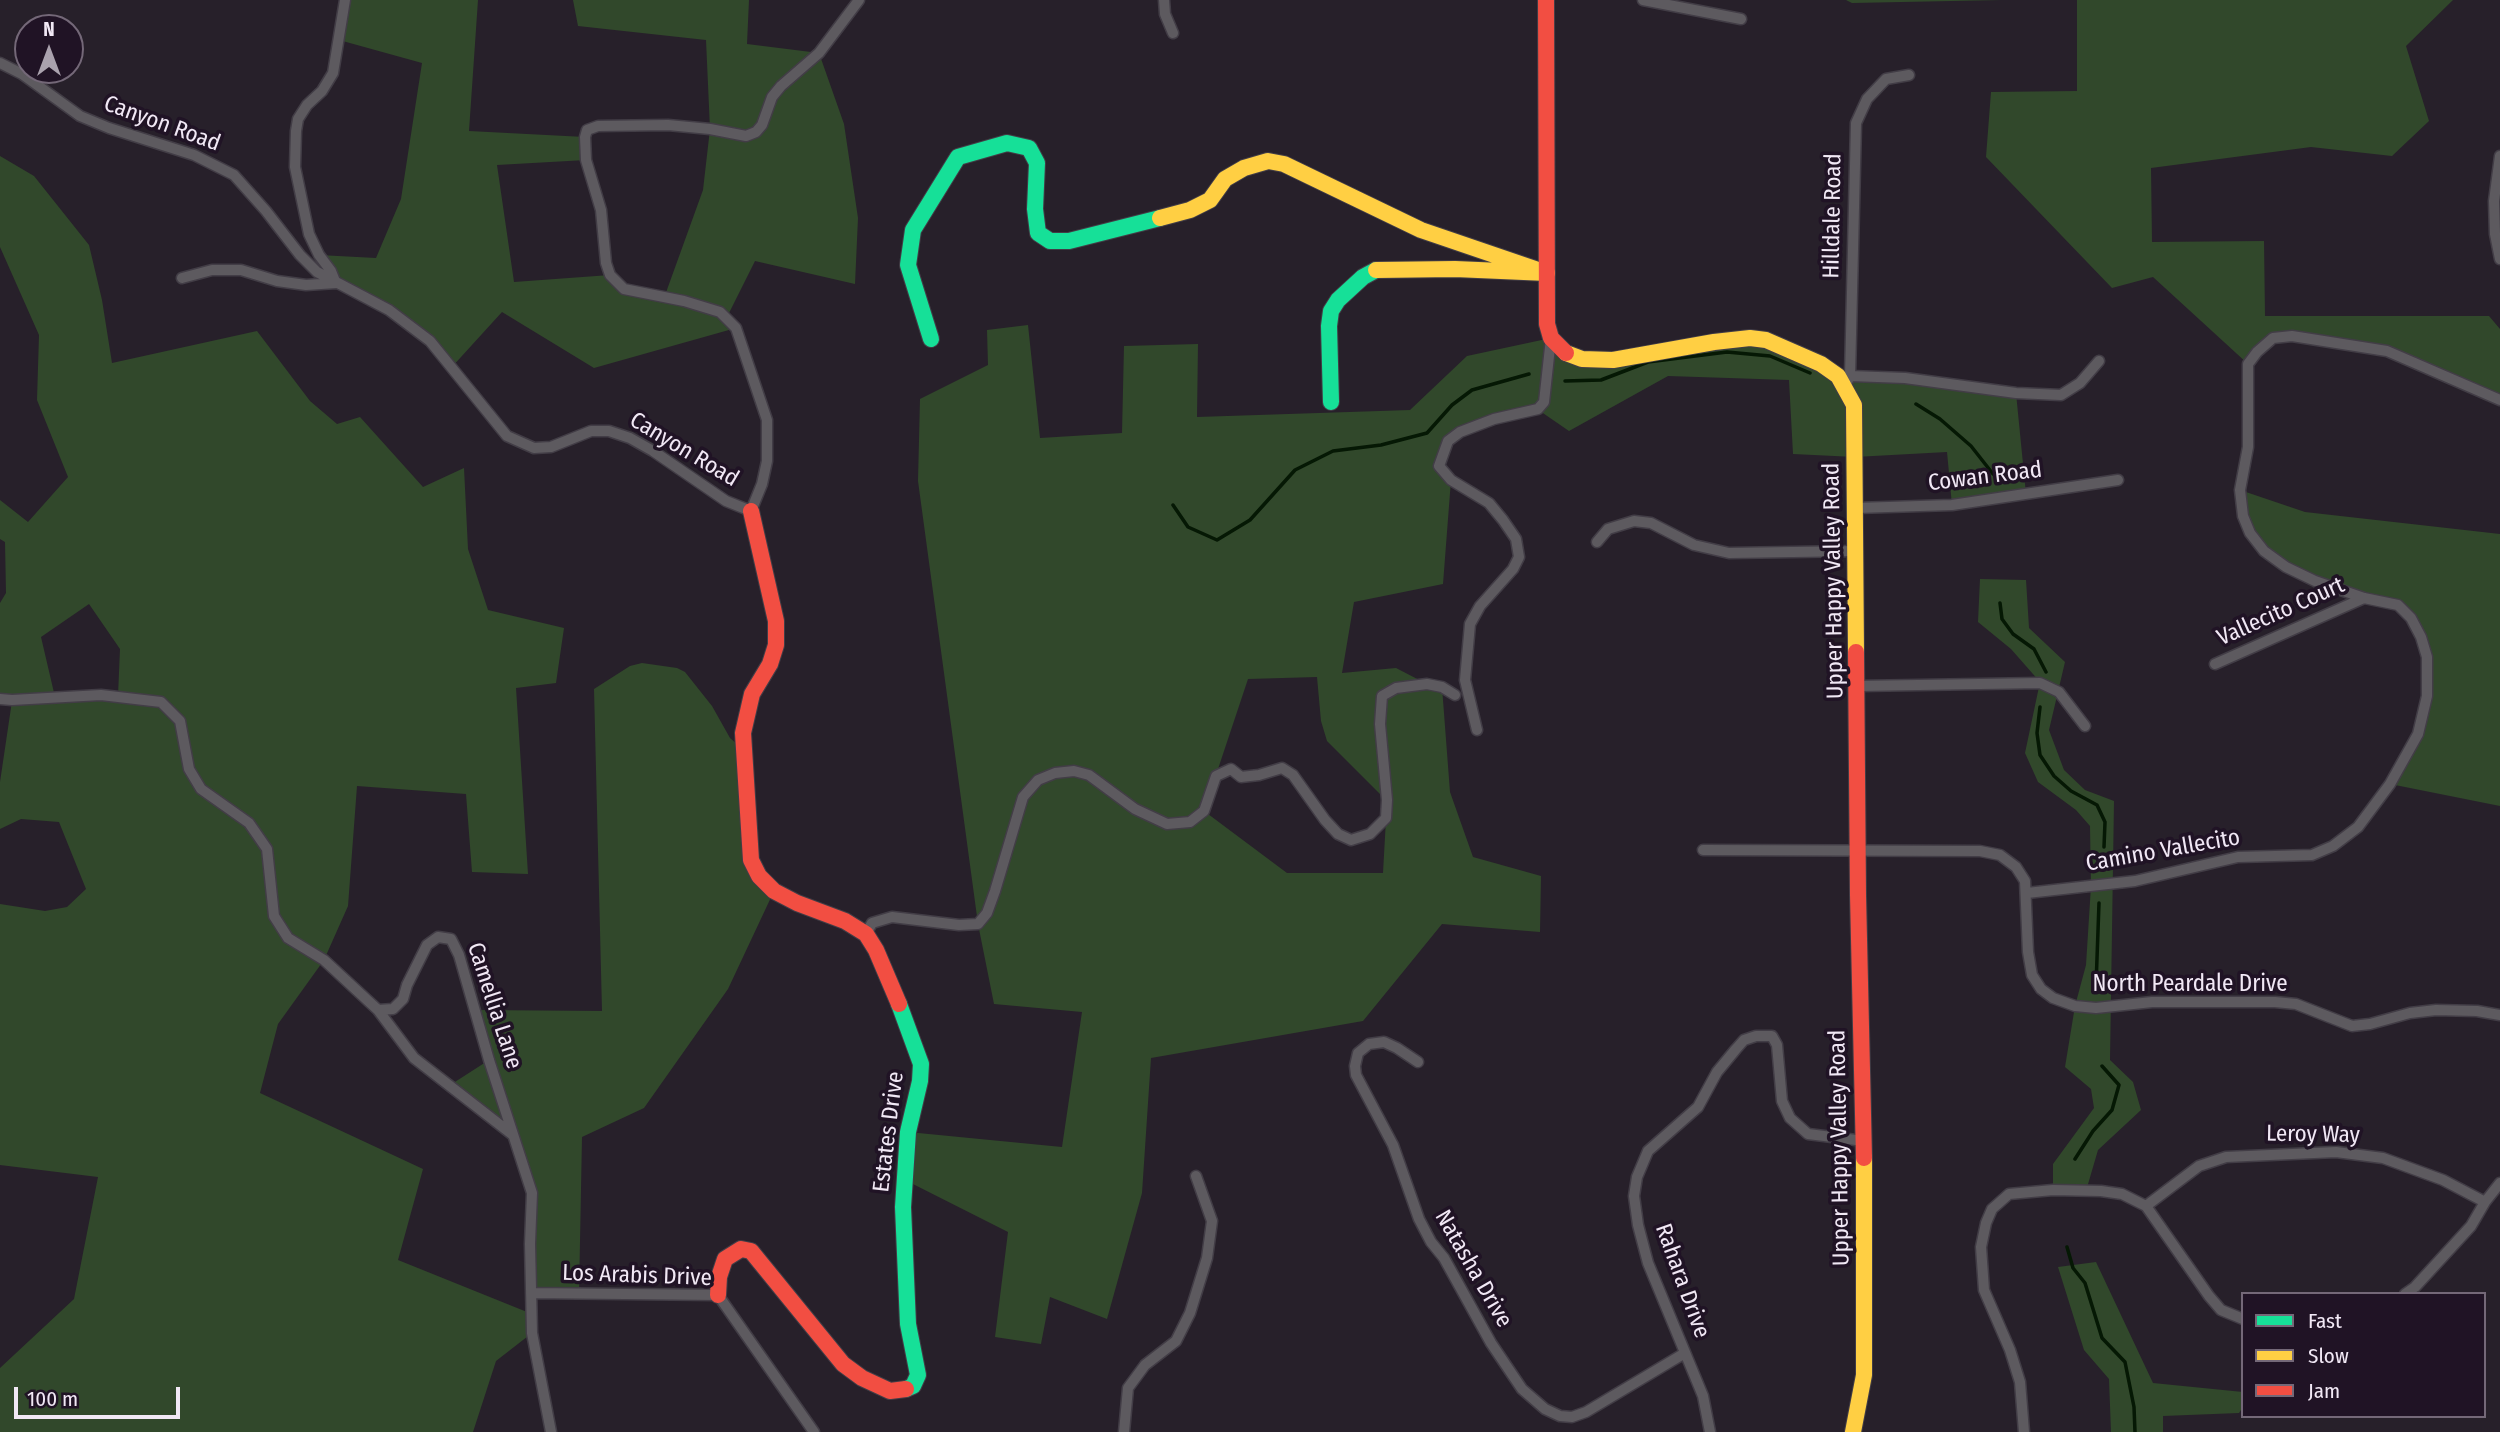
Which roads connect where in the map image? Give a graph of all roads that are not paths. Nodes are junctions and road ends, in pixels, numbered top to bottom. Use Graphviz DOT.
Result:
graph roads {
  1 [pos="345,0"];
  2 [pos="859,0"];
  3 [pos="1164,0"];
  4 [pos="1546,0"];
  5 [pos="1643,0"];
  6 [pos="1741,19"];
  7 [pos="1173,33"];
  8 [pos="0,63"];
  9 [pos="1909,75"];
  10 [pos="2500,156"];
  11 [pos="2500,259"];
  12 [pos="1547,273"];
  13 [pos="182,278"];
  14 [pos="335,282"];
  15 [pos="1551,338"];
  16 [pos="930,339"];
  17 [pos="2099,361"];
  18 [pos="1848,381"];
  19 [pos="2500,400"];
  20 [pos="1331,402"];
  21 [pos="2118,480"];
  22 [pos="1856,508"];
  23 [pos="751,511"];
  24 [pos="1597,542"];
  25 [pos="1856,551"];
  26 [pos="2364,598"];
  27 [pos="2215,664"];
  28 [pos="1858,685"];
  29 [pos="1455,695"];
  30 [pos="0,699"];
  31 [pos="2085,726"];
  32 [pos="1477,730"];
  33 [pos="1703,850"];
  34 [pos="1859,850"];
  35 [pos="2027,893"];
  36 [pos="866,934"];
  37 [pos="378,1010"];
  38 [pos="2500,1015"];
  39 [pos="1418,1062"];
  40 [pos="513,1135"];
  41 [pos="1864,1141"];
  42 [pos="1196,1176"];
  43 [pos="2500,1183"];
  44 [pos="2485,1202"];
  45 [pos="2147,1206"];
  46 [pos="2408,1292"];
  47 [pos="531,1293"];
  48 [pos="718,1295"];
  49 [pos="2241,1318"];
  50 [pos="1685,1353"];
  51 [pos="551,1432"];
  52 [pos="814,1432"];
  53 [pos="1124,1432"];
  54 [pos="1710,1432"];
  55 [pos="1853,1432"];
  56 [pos="2024,1432"];
  1 -- 14 [label="street"];
  2 -- 23 [label="street, Canyon Road"];
  3 -- 7 [label="street"];
  4 -- 12 [label="street"];
  5 -- 6 [label="street"];
  8 -- 14 [label="street, Canyon Road"];
  9 -- 18 [label="street, Hilldale Road"];
  10 -- 11 [label="street"];
  12 -- 15 [label="street"];
  12 -- 16 [label="street"];
  12 -- 20 [label="street"];
  13 -- 14 [label="street"];
  14 -- 23 [label="street, Canyon Road"];
  15 -- 18 [label="street"];
  15 -- 32 [label="street"];
  17 -- 18 [label="street"];
  18 -- 22 [label="street, Upper Happy Valley Road"];
  19 -- 26 [label="street, Camino Vallecito"];
  21 -- 22 [label="street, Cowan Road"];
  22 -- 25 [label="street, Upper Happy Valley Road"];
  23 -- 36 [label="street"];
  24 -- 25 [label="street"];
  25 -- 28 [label="street, Upper Happy Valley Road"];
  26 -- 27 [label="street, Vallecito Court"];
  26 -- 35 [label="street, Camino Vallecito"];
  28 -- 31 [label="street"];
  28 -- 34 [label="street, Upper Happy Valley Road"];
  29 -- 36 [label="street"];
  30 -- 37 [label="street"];
  33 -- 34 [label="street, North Peardale Drive"];
  34 -- 35 [label="street, North Peardale Drive"];
  34 -- 41 [label="street, Upper Happy Valley Road"];
  35 -- 38 [label="street, North Peardale Drive"];
  36 -- 48 [label="street, Estates Drive"];
  37 -- 40 [label="street"];
  37 -- 40 [label="street, Camellia Lane"];
  39 -- 50 [label="street, Natasha Drive"];
  40 -- 47 [label="street, Camellia Lane"];
  41 -- 50 [label="street, Rahara Drive"];
  41 -- 55 [label="street, Upper Happy Valley Road"];
  42 -- 53 [label="street"];
  43 -- 44 [label="street"];
  44 -- 45 [label="street, Leroy Way"];
  44 -- 46 [label="street"];
  45 -- 49 [label="street"];
  45 -- 56 [label="street"];
  47 -- 48 [label="street, Los Arabis Drive"];
  47 -- 51 [label="street, Los Arabis Drive"];
  48 -- 52 [label="street, Los Arabis Drive"];
  50 -- 54 [label="street, Rahara Drive"];
}
